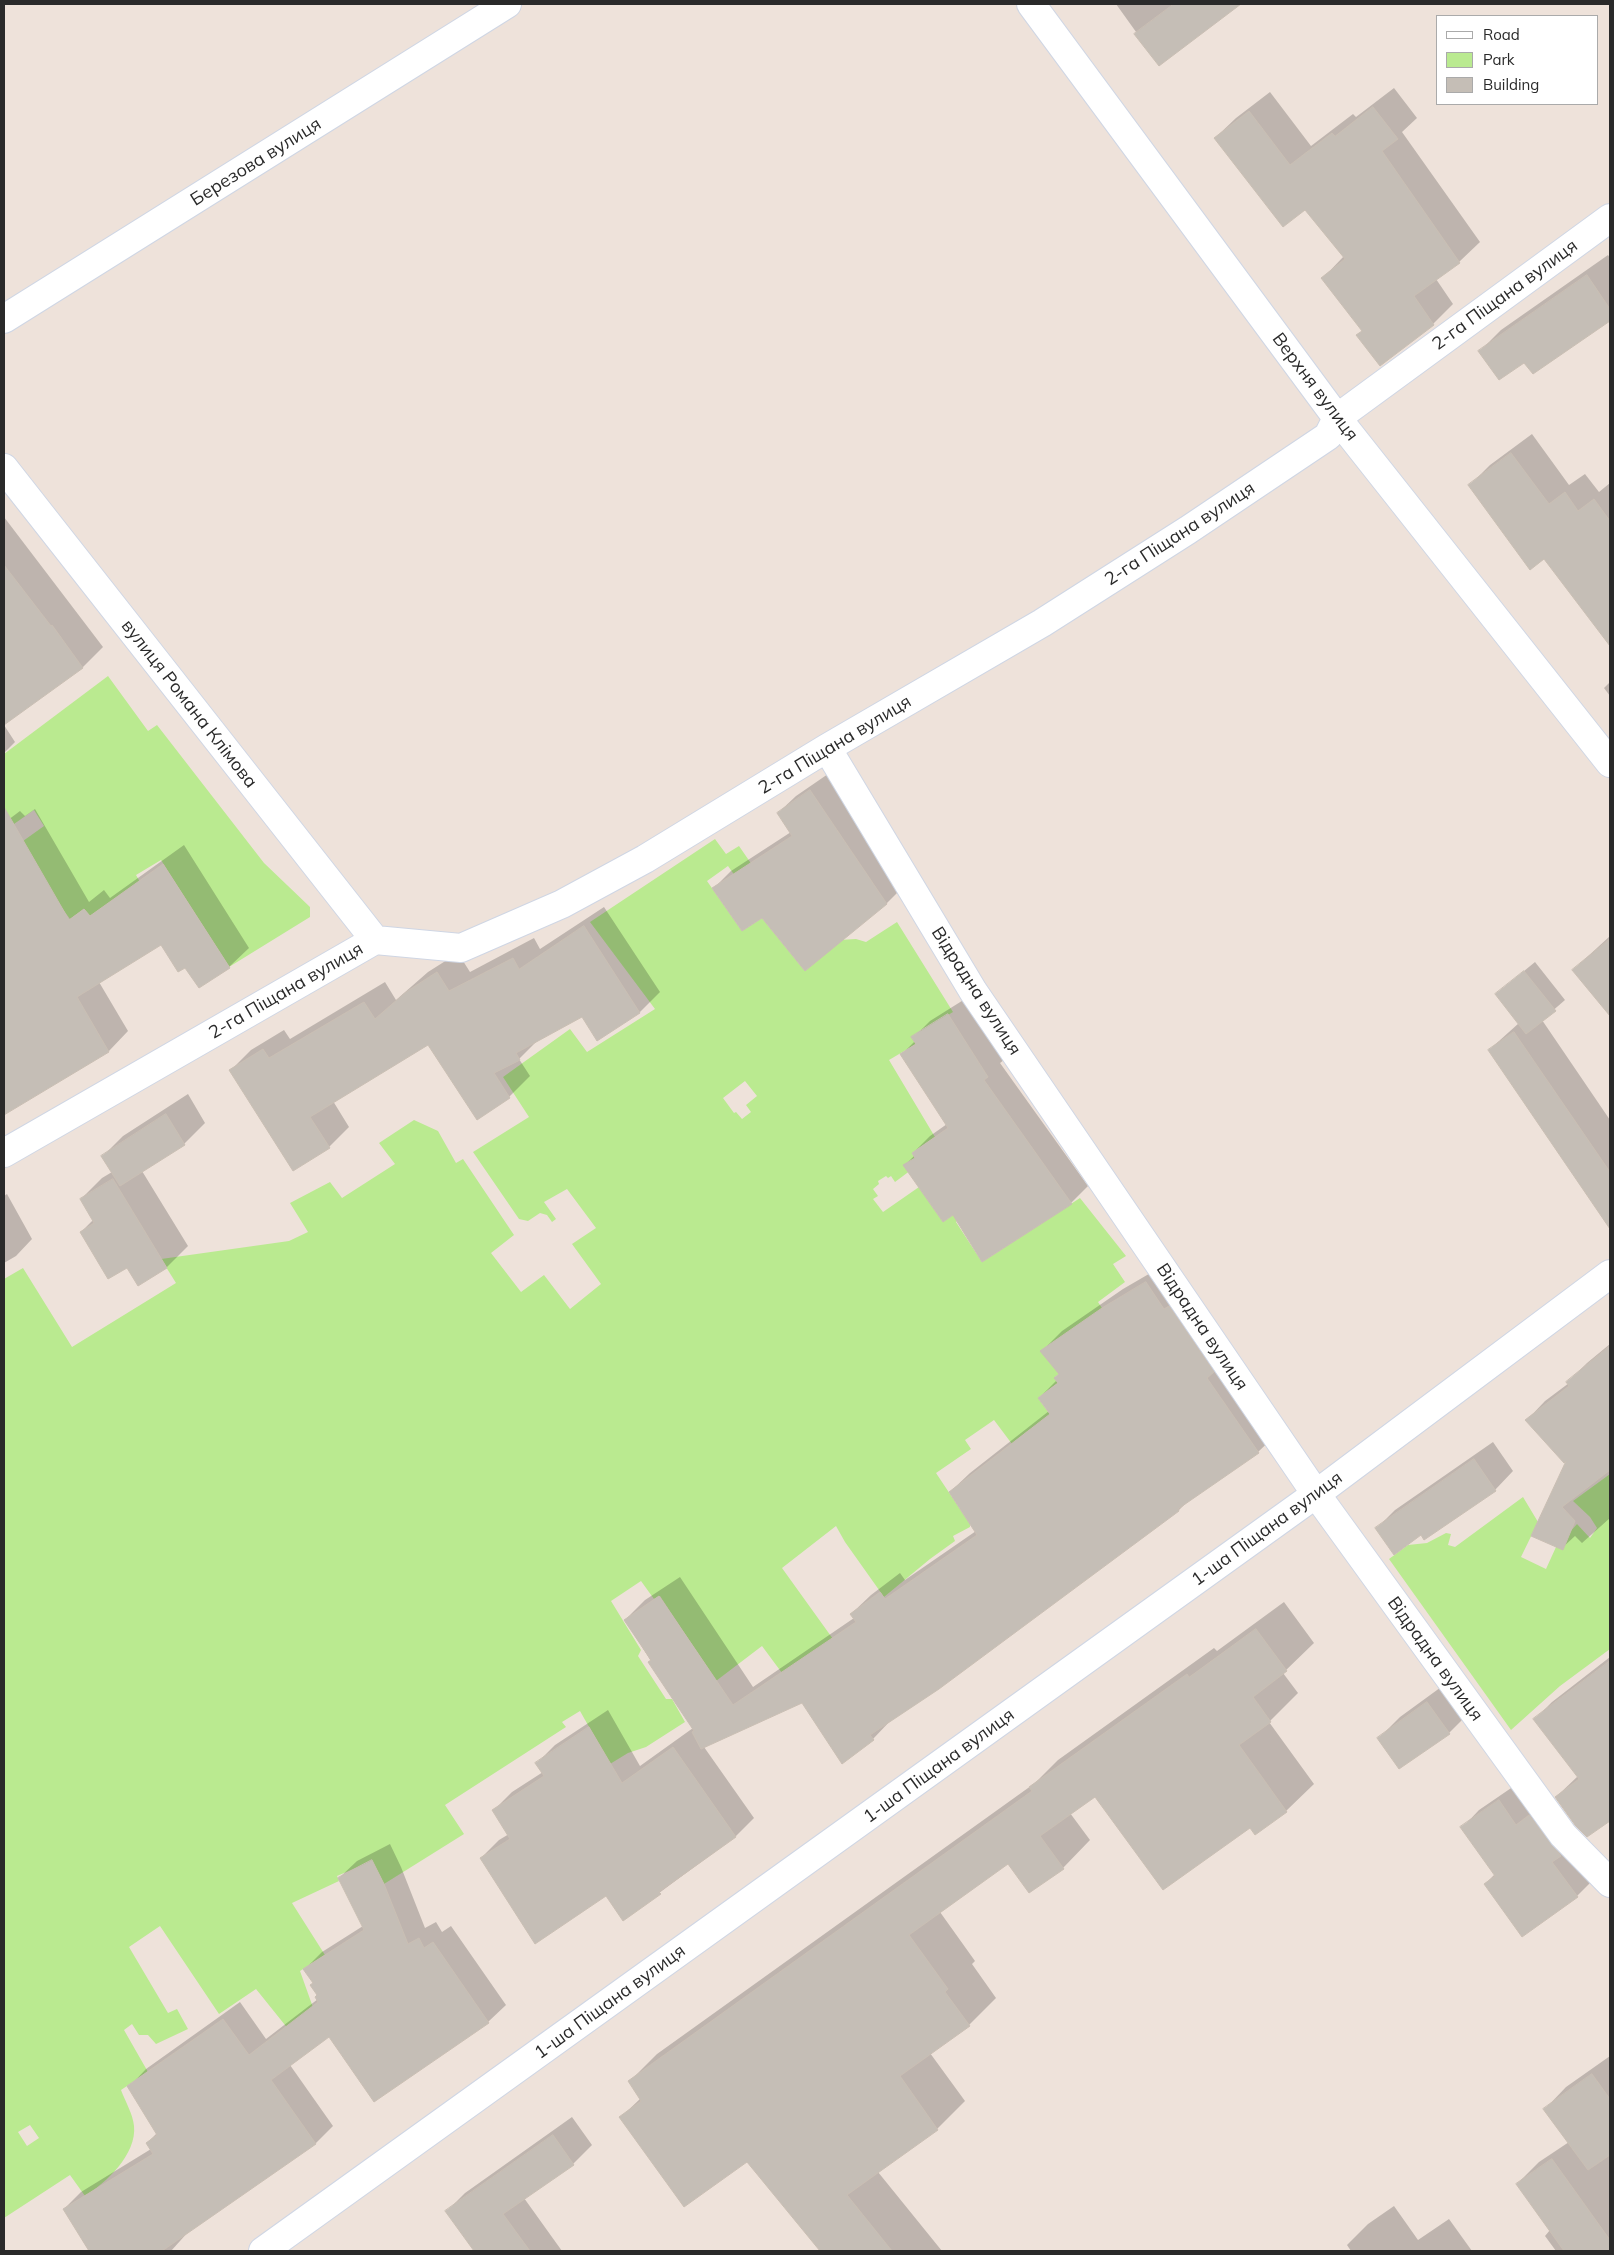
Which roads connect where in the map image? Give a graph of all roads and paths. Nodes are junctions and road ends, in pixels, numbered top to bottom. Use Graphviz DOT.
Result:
graph roads {
  1 [pos="507,4"];
  2 [pos="1031,4"];
  3 [pos="1610,218"];
  4 [pos="4,319"];
  5 [pos="1337,418"];
  6 [pos="4,468"];
  7 [pos="827,748"];
  8 [pos="1610,762"];
  9 [pos="375,940"];
  10 [pos="4,1153"];
  11 [pos="1610,1274"];
  12 [pos="1316,1494"];
  13 [pos="1610,1882"];
  14 [pos="264,2251"];
  1 -- 4 [label="street, Березова вулиця"];
  2 -- 5 [label="street, Верхня вулиця"];
  3 -- 5 [label="street, 2-га Піщана вулиця"];
  5 -- 7 [label="street, 2-га Піщана вулиця"];
  5 -- 8 [label="street, Верхня вулиця"];
  6 -- 9 [label="street, вулиця Романа Клімова"];
  7 -- 9 [label="street, 2-га Піщана вулиця"];
  7 -- 12 [label="street, Відрадна вулиця"];
  9 -- 10 [label="street, 2-га Піщана вулиця"];
  11 -- 12 [label="street, 1-ша Піщана вулиця"];
  12 -- 13 [label="street, Відрадна вулиця"];
  12 -- 14 [label="street, 1-ша Піщана вулиця"];
}
